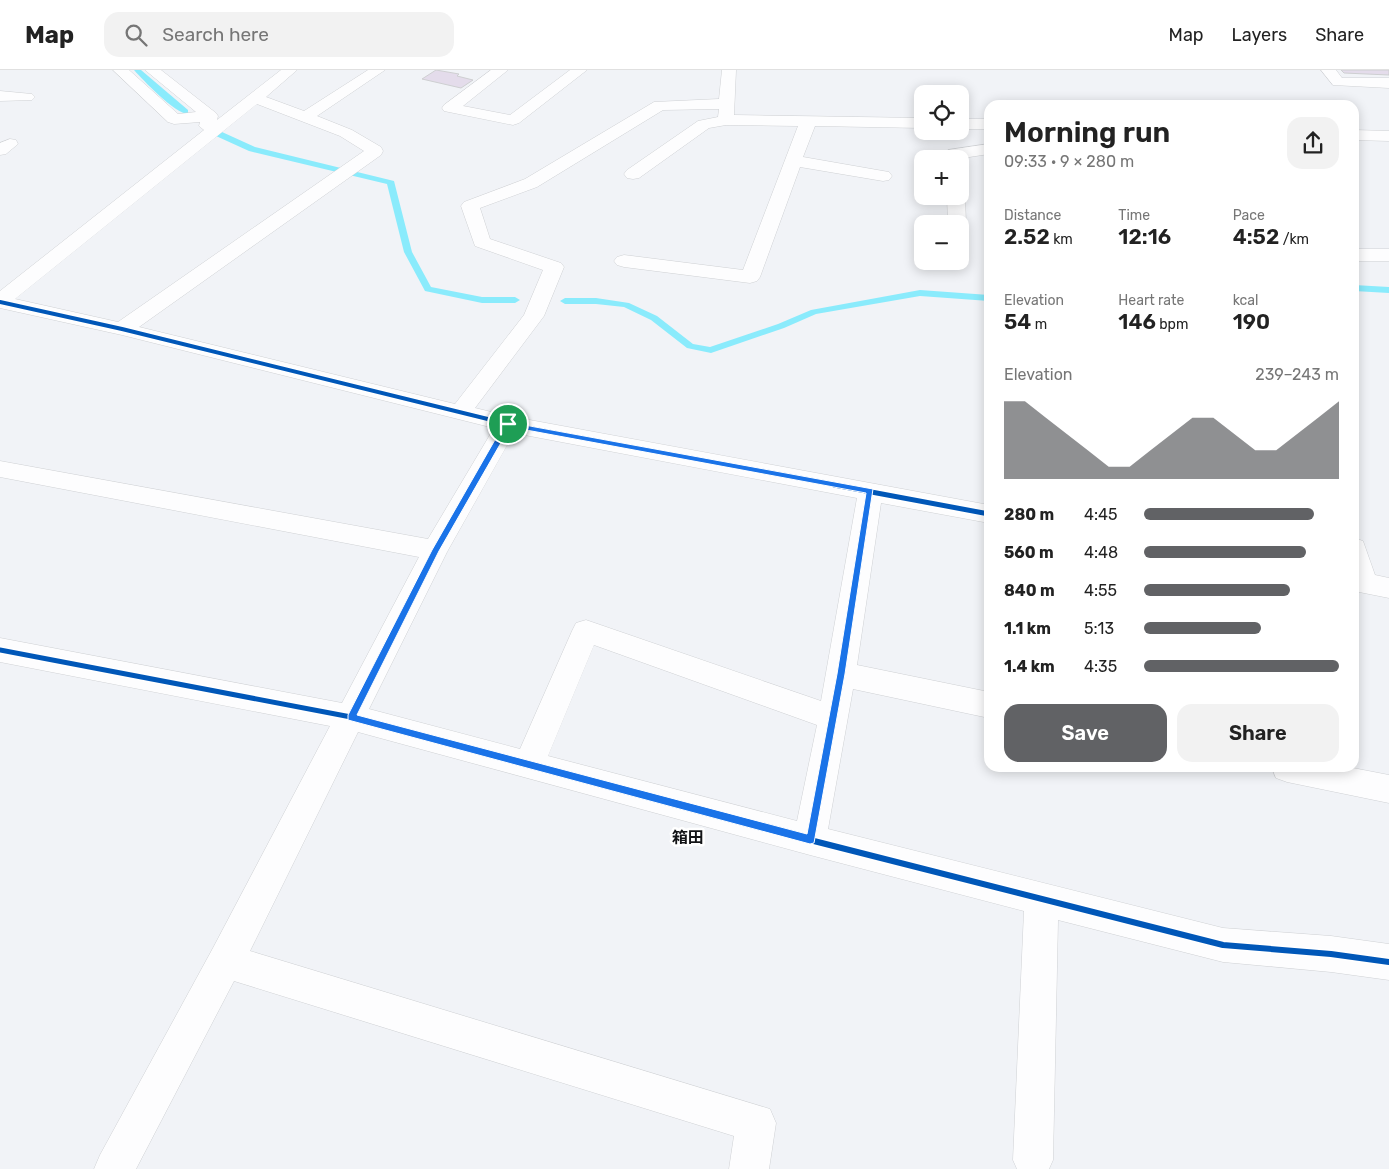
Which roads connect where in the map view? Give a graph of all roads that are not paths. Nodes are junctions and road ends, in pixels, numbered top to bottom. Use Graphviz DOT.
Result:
graph roads {
  1 [pos="120,70"];
  2 [pos="152,70"];
  3 [pos="290,70"];
  4 [pos="378,70"];
  5 [pos="501,70"];
  6 [pos="580,70"];
  7 [pos="728,70"];
  8 [pos="1328,70"];
  9 [pos="1389,83"];
  10 [pos="0,96"];
  11 [pos="27,97"];
  12 [pos="256,98"];
  13 [pos="727,112"];
  14 [pos="210,116"];
  15 [pos="305,117"];
  16 [pos="808,122"];
  17 [pos="914,124"];
  18 [pos="969,124"];
  19 [pos="984,124"];
  20 [pos="1359,135"];
  21 [pos="1389,136"];
  22 [pos="204,138"];
  23 [pos="984,150"];
  24 [pos="969,152"];
  25 [pos="794,161"];
  26 [pos="634,174"];
  27 [pos="883,176"];
  28 [pos="1359,255"];
  29 [pos="1389,255"];
  30 [pos="624,261"];
  31 [pos="0,301"];
  32 [pos="122,329"];
  33 [pos="460,413"];
  34 [pos="508,424"];
  35 [pos="0,469"];
  36 [pos="870,491"];
  37 [pos="984,513"];
  38 [pos="435,550"];
  39 [pos="1359,560"];
  40 [pos="1369,584"];
  41 [pos="0,650"];
  42 [pos="841,674"];
  43 [pos="984,704"];
  44 [pos="351,717"];
  45 [pos="833,718"];
  46 [pos="529,764"];
  47 [pos="1306,772"];
  48 [pos="1389,789"];
  49 [pos="810,840"];
  50 [pos="1041,898"];
  51 [pos="226,962"];
  52 [pos="1389,962"];
  53 [pos="1033,1160"];
  54 [pos="114,1169"];
  55 [pos="749,1169"];
  1 -- 14 [label="street"];
  2 -- 14 [label="street"];
  3 -- 12 [label="street"];
  4 -- 15 [label="street"];
  5 -- 6 [label="street"];
  7 -- 13 [label="street"];
  8 -- 9 [label="street"];
  10 -- 11 [label="street"];
  12 -- 15 [label="street"];
  12 -- 22 [label="street"];
  13 -- 16 [label="street"];
  13 -- 26 [label="street"];
  13 -- 33 [label="street"];
  14 -- 22 [label="street"];
  15 -- 32 [label="street"];
  16 -- 17 [label="street"];
  16 -- 25 [label="street"];
  18 -- 19 [label="street"];
  20 -- 21 [label="street"];
  22 -- 31 [label="street"];
  23 -- 24 [label="street"];
  25 -- 27 [label="street"];
  25 -- 30 [label="street"];
  28 -- 29 [label="street"];
  31 -- 32 [label="street"];
  32 -- 33 [label="street"];
  33 -- 34 [label="street"];
  34 -- 36 [label="street"];
  34 -- 38 [label="street"];
  35 -- 38 [label="street"];
  36 -- 37 [label="street"];
  36 -- 42 [label="street"];
  38 -- 44 [label="street"];
  39 -- 40 [label="street"];
  41 -- 44 [label="street"];
  42 -- 43 [label="street"];
  42 -- 45 [label="street"];
  44 -- 46 [label="street"];
  44 -- 51 [label="street"];
  45 -- 46 [label="street"];
  45 -- 49 [label="street"];
  46 -- 49 [label="street"];
  47 -- 48 [label="street"];
  49 -- 50 [label="street"];
  50 -- 52 [label="street"];
  50 -- 53 [label="street"];
  51 -- 54 [label="street"];
  51 -- 55 [label="street"];
}
